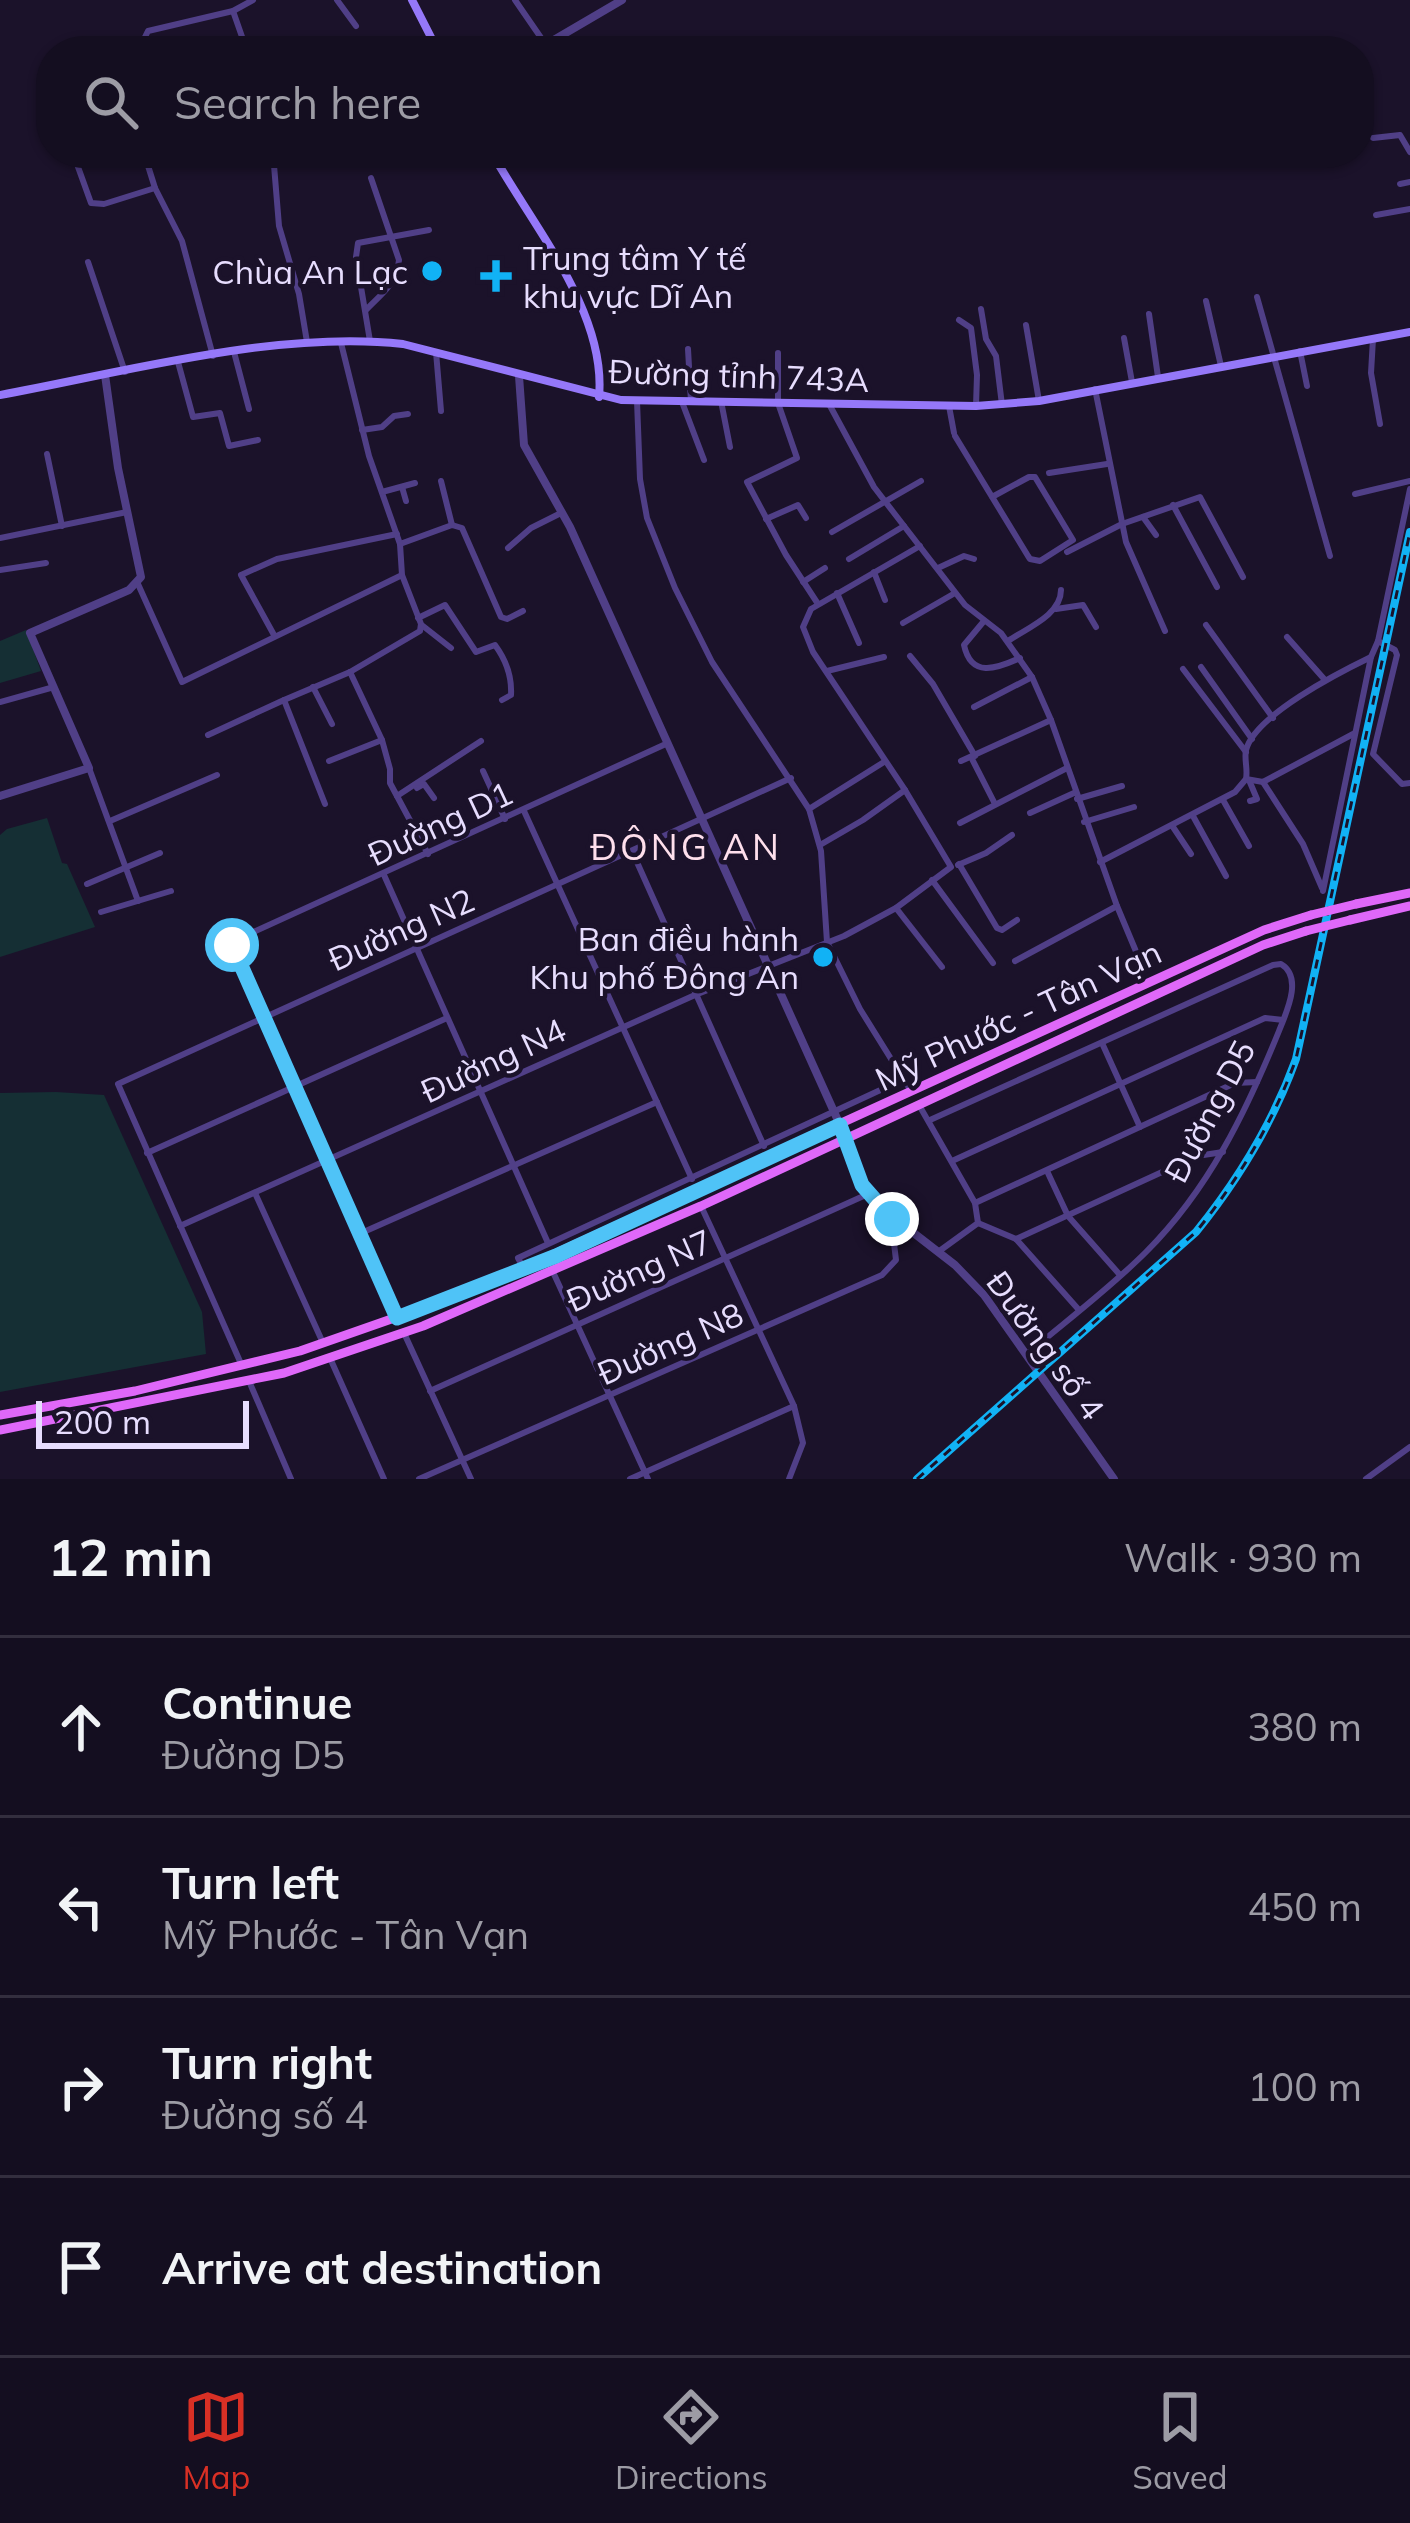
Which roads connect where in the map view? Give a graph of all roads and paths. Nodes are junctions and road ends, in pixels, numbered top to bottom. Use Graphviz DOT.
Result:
graph roads {
  1 [pos="253,0"];
  2 [pos="337,0"];
  3 [pos="412,0"];
  4 [pos="515,0"];
  5 [pos="622,0"];
  6 [pos="233,10"];
  7 [pos="356,26"];
  8 [pos="146,36"];
  9 [pos="242,36"];
  10 [pos="430,36"];
  11 [pos="540,36"];
  12 [pos="561,36"];
  13 [pos="1374,138"];
  14 [pos="1410,152"];
  15 [pos="78,168"];
  16 [pos="149,168"];
  17 [pos="274,168"];
  18 [pos="501,168"];
  19 [pos="371,178"];
  20 [pos="1410,182"];
  21 [pos="1400,184"];
  22 [pos="155,188"];
  23 [pos="1410,209"];
  24 [pos="1376,215"];
  25 [pos="429,230"];
  26 [pos="391,236"];
  27 [pos="88,262"];
  28 [pos="1257,297"];
  29 [pos="1206,301"];
  30 [pos="981,308"];
  31 [pos="364,313"];
  32 [pos="1149,314"];
  33 [pos="959,320"];
  34 [pos="1026,326"];
  35 [pos="1410,332"];
  36 [pos="1124,338"];
  37 [pos="1373,339"];
  38 [pos="370,341"];
  39 [pos="341,343"];
  40 [pos="307,346"];
  41 [pos="688,349"];
  42 [pos="1300,351"];
  43 [pos="234,352"];
  44 [pos="436,352"];
  45 [pos="778,353"];
  46 [pos="213,356"];
  47 [pos="1271,357"];
  48 [pos="178,362"];
  49 [pos="1221,366"];
  50 [pos="125,372"];
  51 [pos="105,375"];
  52 [pos="519,376"];
  53 [pos="1158,376"];
  54 [pos="1132,382"];
  55 [pos="1307,386"];
  56 [pos="1095,389"];
  57 [pos="0,394"];
  58 [pos="599,397"];
  59 [pos="637,401"];
  60 [pos="721,401"];
  61 [pos="1039,401"];
  62 [pos="687,402"];
  63 [pos="778,403"];
  64 [pos="829,404"];
  65 [pos="1002,404"];
  66 [pos="949,406"];
  67 [pos="976,406"];
  68 [pos="249,410"];
  69 [pos="440,411"];
  70 [pos="408,414"];
  71 [pos="1380,424"];
  72 [pos="362,430"];
  73 [pos="258,440"];
  74 [pos="730,447"];
  75 [pos="47,454"];
  76 [pos="704,460"];
  77 [pos="1107,464"];
  78 [pos="1049,473"];
  79 [pos="441,481"];
  80 [pos="921,481"];
  81 [pos="415,483"];
  82 [pos="1410,485"];
  83 [pos="402,487"];
  84 [pos="382,492"];
  85 [pos="1355,494"];
  86 [pos="992,497"];
  87 [pos="406,501"];
  88 [pos="887,503"];
  89 [pos="1173,505"];
  90 [pos="128,512"];
  91 [pos="561,513"];
  92 [pos="1143,517"];
  93 [pos="806,518"];
  94 [pos="766,519"];
  95 [pos="1122,524"];
  96 [pos="452,525"];
  97 [pos="62,526"];
  98 [pos="904,526"];
  99 [pos="832,532"];
  100 [pos="397,534"];
  101 [pos="1156,535"];
  102 [pos="0,538"];
  103 [pos="400,544"];
  104 [pos="920,546"];
  105 [pos="508,548"];
  106 [pos="1066,552"];
  107 [pos="1330,556"];
  108 [pos="849,559"];
  109 [pos="974,559"];
  110 [pos="46,563"];
  111 [pos="826,568"];
  112 [pos="938,568"];
  113 [pos="0,570"];
  114 [pos="874,572"];
  115 [pos="402,575"];
  116 [pos="1244,577"];
  117 [pos="803,582"];
  118 [pos="138,584"];
  119 [pos="1217,587"];
  120 [pos="1061,590"];
  121 [pos="837,593"];
  122 [pos="955,593"];
  123 [pos="885,600"];
  124 [pos="818,604"];
  125 [pos="1056,609"];
  126 [pos="523,611"];
  127 [pos="419,621"];
  128 [pos="903,622"];
  129 [pos="984,622"];
  130 [pos="1206,625"];
  131 [pos="1096,627"];
  132 [pos="1166,631"];
  133 [pos="274,635"];
  134 [pos="1287,637"];
  135 [pos="1008,641"];
  136 [pos="1378,641"];
  137 [pos="859,643"];
  138 [pos="451,649"];
  139 [pos="910,656"];
  140 [pos="1371,657"];
  141 [pos="884,658"];
  142 [pos="1020,658"];
  143 [pos="1201,667"];
  144 [pos="1183,669"];
  145 [pos="827,671"];
  146 [pos="350,672"];
  147 [pos="1032,677"];
  148 [pos="1324,680"];
  149 [pos="54,687"];
  150 [pos="314,687"];
  151 [pos="284,700"];
  152 [pos="502,700"];
  153 [pos="0,702"];
  154 [pos="974,707"];
  155 [pos="1273,718"];
  156 [pos="1051,720"];
  157 [pos="332,724"];
  158 [pos="1355,734"];
  159 [pos="208,735"];
  160 [pos="1252,739"];
  161 [pos="382,740"];
  162 [pos="481,741"];
  163 [pos="668,743"];
  164 [pos="1246,752"];
  165 [pos="973,756"];
  166 [pos="329,761"];
  167 [pos="962,761"];
  168 [pos="884,762"];
  169 [pos="89,768"];
  170 [pos="1067,768"];
  171 [pos="483,771"];
  172 [pos="218,776"];
  173 [pos="791,778"];
  174 [pos="1248,780"];
  175 [pos="1263,782"];
  176 [pos="1410,783"];
  177 [pos="1122,786"];
  178 [pos="905,790"];
  179 [pos="0,796"];
  180 [pos="1076,796"];
  181 [pos="398,798"];
  182 [pos="434,799"];
  183 [pos="1222,800"];
  184 [pos="1250,801"];
  185 [pos="325,804"];
  186 [pos="995,804"];
  187 [pos="1134,807"];
  188 [pos="809,809"];
  189 [pos="524,811"];
  190 [pos="1030,813"];
  191 [pos="1193,816"];
  192 [pos="703,818"];
  193 [pos="505,819"];
  194 [pos="110,821"];
  195 [pos="1084,822"];
  196 [pos="960,823"];
  197 [pos="1173,827"];
  198 [pos="1012,835"];
  199 [pos="820,845"];
  200 [pos="1249,846"];
  201 [pos="632,851"];
  202 [pos="160,853"];
  203 [pos="428,854"];
  204 [pos="1191,854"];
  205 [pos="1099,863"];
  206 [pos="955,866"];
  207 [pos="126,867"];
  208 [pos="384,874"];
  209 [pos="1226,876"];
  210 [pos="932,880"];
  211 [pos="87,884"];
  212 [pos="558,884"];
  213 [pos="171,891"];
  214 [pos="1410,893"];
  215 [pos="138,901"];
  216 [pos="1117,906"];
  217 [pos="1410,907"];
  218 [pos="896,908"];
  219 [pos="100,912"];
  220 [pos="1017,920"];
  221 [pos="827,943"];
  222 [pos="417,949"];
  223 [pos="1015,961"];
  224 [pos="1140,961"];
  225 [pos="993,963"];
  226 [pos="769,964"];
  227 [pos="942,967"];
  228 [pos="695,994"];
  229 [pos="262,1017"];
  230 [pos="447,1018"];
  231 [pos="1283,1020"];
  232 [pos="623,1027"];
  233 [pos="1102,1042"];
  234 [pos="902,1080"];
  235 [pos="1258,1082"];
  236 [pos="1121,1085"];
  237 [pos="293,1087"];
  238 [pos="480,1091"];
  239 [pos="916,1099"];
  240 [pos="657,1102"];
  241 [pos="834,1113"];
  242 [pos="930,1120"];
  243 [pos="840,1125"];
  244 [pos="1140,1127"];
  245 [pos="844,1137"];
  246 [pos="764,1146"];
  247 [pos="1223,1152"];
  248 [pos="147,1153"];
  249 [pos="952,1161"];
  250 [pos="326,1162"];
  251 [pos="513,1166"];
  252 [pos="1047,1171"];
  253 [pos="692,1179"];
  254 [pos="255,1193"];
  255 [pos="868,1193"];
  256 [pos="975,1203"];
  257 [pos="700,1206"];
  258 [pos="1068,1216"];
  259 [pos="892,1219"];
  260 [pos="978,1223"];
  261 [pos="180,1226"];
  262 [pos="359,1234"];
  263 [pos="1016,1239"];
  264 [pos="548,1243"];
  265 [pos="938,1252"];
  266 [pos="724,1258"];
  267 [pos="524,1269"];
  268 [pos="553,1272"];
  269 [pos="1120,1275"];
  270 [pos="1079,1310"];
  271 [pos="397,1318"];
  272 [pos="577,1324"];
  273 [pos="759,1330"];
  274 [pos="404,1333"];
  275 [pos="323,1343"];
  276 [pos="1026,1355"];
  277 [pos="330,1358"];
  278 [pos="242,1366"];
  279 [pos="249,1381"];
  280 [pos="430,1390"];
  281 [pos="610,1396"];
  282 [pos="794,1406"];
  283 [pos="0,1415"];
  284 [pos="0,1430"];
  285 [pos="1410,1447"];
  286 [pos="463,1460"];
  287 [pos="646,1476"];
  288 [pos="291,1479"];
  289 [pos="384,1479"];
  290 [pos="419,1479"];
  291 [pos="471,1479"];
  292 [pos="629,1479"];
  293 [pos="789,1479"];
  294 [pos="1114,1479"];
  295 [pos="1366,1479"];
  1 -- 6 [label="street"];
  2 -- 7 [label="street"];
  3 -- 10 [label="main road"];
  4 -- 11 [label="street"];
  5 -- 12 [label="street"];
  6 -- 8 [label="street"];
  6 -- 9 [label="street"];
  13 -- 14 [label="street"];
  15 -- 22 [label="street"];
  16 -- 22 [label="street"];
  17 -- 40 [label="street"];
  18 -- 58 [label="main road"];
  19 -- 26 [label="street"];
  20 -- 21 [label="street"];
  22 -- 46 [label="street"];
  23 -- 24 [label="street"];
  25 -- 26 [label="street"];
  26 -- 31 [label="street"];
  26 -- 31 [label="street"];
  27 -- 50 [label="street"];
  28 -- 47 [label="street"];
  29 -- 49 [label="street"];
  30 -- 65 [label="street"];
  31 -- 38 [label="street"];
  32 -- 53 [label="street"];
  33 -- 67 [label="street"];
  34 -- 61 [label="street"];
  35 -- 37 [label="main road, Đường tỉnh 743A"];
  36 -- 54 [label="street"];
  37 -- 42 [label="main road, Đường tỉnh 743A"];
  37 -- 71 [label="street"];
  38 -- 39 [label="main road, Đường tỉnh 743A"];
  38 -- 44 [label="main road, Đường tỉnh 743A"];
  39 -- 40 [label="main road, Đường tỉnh 743A"];
  39 -- 72 [label="street"];
  40 -- 43 [label="main road, Đường tỉnh 743A"];
  41 -- 62 [label="street"];
  42 -- 47 [label="main road, Đường tỉnh 743A"];
  42 -- 55 [label="street"];
  43 -- 46 [label="main road, Đường tỉnh 743A"];
  43 -- 68 [label="street"];
  44 -- 52 [label="main road, Đường tỉnh 743A"];
  44 -- 69 [label="street"];
  45 -- 63 [label="street"];
  46 -- 48 [label="main road, Đường tỉnh 743A"];
  47 -- 49 [label="main road, Đường tỉnh 743A"];
  47 -- 107 [label="street"];
  48 -- 50 [label="main road, Đường tỉnh 743A"];
  48 -- 73 [label="street"];
  49 -- 53 [label="main road, Đường tỉnh 743A"];
  50 -- 51 [label="main road, Đường tỉnh 743A"];
  51 -- 57 [label="main road, Đường tỉnh 743A"];
  51 -- 90 [label="street"];
  52 -- 58 [label="main road, Đường tỉnh 743A"];
  52 -- 91 [label="street"];
  53 -- 54 [label="main road, Đường tỉnh 743A"];
  54 -- 56 [label="main road, Đường tỉnh 743A"];
  56 -- 61 [label="main road, Đường tỉnh 743A"];
  56 -- 77 [label="street"];
  58 -- 59 [label="main road, Đường tỉnh 743A"];
  59 -- 62 [label="main road, Đường tỉnh 743A"];
  59 -- 173 [label="street"];
  60 -- 62 [label="main road, Đường tỉnh 743A"];
  60 -- 63 [label="main road, Đường tỉnh 743A"];
  60 -- 74 [label="street"];
  61 -- 65 [label="main road, Đường tỉnh 743A"];
  62 -- 76 [label="street"];
  63 -- 64 [label="main road, Đường tỉnh 743A"];
  63 -- 94 [label="street"];
  64 -- 66 [label="main road, Đường tỉnh 743A"];
  64 -- 88 [label="street"];
  65 -- 67 [label="main road, Đường tỉnh 743A"];
  66 -- 67 [label="main road, Đường tỉnh 743A"];
  66 -- 86 [label="street"];
  70 -- 72 [label="street"];
  72 -- 84 [label="street"];
  75 -- 97 [label="street"];
  77 -- 78 [label="street"];
  77 -- 95 [label="street"];
  79 -- 96 [label="street"];
  80 -- 88 [label="street"];
  81 -- 83 [label="street"];
  82 -- 85 [label="street"];
  82 -- 136 [label="street"];
  83 -- 84 [label="street"];
  83 -- 87 [label="street"];
  84 -- 100 [label="street"];
  86 -- 86 [label="street"];
  88 -- 98 [label="street"];
  88 -- 99 [label="street"];
  89 -- 92 [label="street"];
  89 -- 116 [label="street"];
  89 -- 119 [label="street"];
  90 -- 97 [label="street"];
  90 -- 118 [label="street"];
  91 -- 105 [label="street"];
  91 -- 163 [label="street"];
  92 -- 95 [label="street"];
  92 -- 101 [label="street"];
  93 -- 94 [label="street"];
  94 -- 117 [label="street"];
  95 -- 106 [label="street"];
  95 -- 132 [label="street"];
  96 -- 103 [label="street"];
  96 -- 126 [label="street"];
  97 -- 102 [label="street"];
  98 -- 104 [label="street"];
  98 -- 108 [label="street"];
  100 -- 103 [label="street"];
  100 -- 133 [label="street"];
  103 -- 115 [label="street"];
  104 -- 112 [label="street"];
  104 -- 114 [label="street"];
  109 -- 112 [label="street"];
  110 -- 113 [label="street"];
  111 -- 117 [label="street"];
  112 -- 122 [label="street"];
  114 -- 121 [label="street"];
  114 -- 123 [label="street"];
  115 -- 127 [label="street"];
  115 -- 133 [label="street"];
  117 -- 124 [label="street"];
  118 -- 133 [label="street"];
  118 -- 149 [label="street"];
  120 -- 125 [label="street"];
  121 -- 124 [label="street"];
  121 -- 137 [label="street"];
  122 -- 128 [label="street"];
  122 -- 129 [label="street"];
  124 -- 145 [label="street"];
  125 -- 131 [label="street"];
  125 -- 135 [label="street"];
  127 -- 138 [label="street"];
  127 -- 146 [label="street"];
  127 -- 152 [label="street"];
  129 -- 135 [label="street"];
  129 -- 142 [label="street"];
  130 -- 155 [label="street"];
  134 -- 148 [label="street"];
  135 -- 142 [label="street"];
  136 -- 140 [label="street"];
  136 -- 176 [label="street"];
  139 -- 165 [label="street"];
  140 -- 148 [label="street"];
  140 -- 158 [label="street"];
  141 -- 145 [label="street"];
  142 -- 147 [label="street"];
  143 -- 160 [label="street"];
  144 -- 164 [label="street"];
  145 -- 168 [label="street"];
  146 -- 150 [label="street"];
  146 -- 161 [label="street"];
  147 -- 154 [label="street"];
  147 -- 156 [label="street"];
  148 -- 155 [label="street"];
  149 -- 153 [label="street"];
  149 -- 169 [label="street"];
  150 -- 151 [label="street"];
  150 -- 157 [label="street"];
  151 -- 159 [label="street"];
  151 -- 185 [label="street"];
  155 -- 160 [label="street"];
  156 -- 165 [label="street"];
  156 -- 170 [label="street"];
  158 -- 175 [label="street"];
  158 -- 175 [label="street"];
  160 -- 164 [label="street"];
  161 -- 166 [label="street"];
  161 -- 181 [label="street"];
  162 -- 181 [label="street"];
  163 -- 189 [label="street, Đường D1"];
  163 -- 192 [label="street"];
  164 -- 174 [label="street"];
  165 -- 167 [label="street"];
  165 -- 186 [label="street"];
  168 -- 178 [label="street"];
  168 -- 188 [label="street"];
  169 -- 179 [label="street"];
  169 -- 194 [label="street"];
  170 -- 180 [label="street"];
  170 -- 186 [label="street"];
  171 -- 193 [label="street"];
  172 -- 194 [label="street"];
  173 -- 188 [label="street"];
  173 -- 192 [label="street, Đường N2"];
  174 -- 175 [label="street"];
  174 -- 183 [label="street"];
  174 -- 184 [label="street"];
  177 -- 180 [label="street"];
  178 -- 199 [label="street"];
  178 -- 206 [label="street"];
  180 -- 190 [label="street"];
  180 -- 195 [label="street"];
  181 -- 182 [label="street"];
  181 -- 203 [label="street"];
  183 -- 191 [label="street"];
  183 -- 200 [label="street"];
  186 -- 196 [label="street"];
  187 -- 195 [label="street"];
  188 -- 199 [label="street"];
  189 -- 193 [label="street, Đường D1"];
  189 -- 212 [label="street"];
  191 -- 197 [label="street"];
  191 -- 209 [label="street"];
  192 -- 201 [label="street, Đường N2"];
  192 -- 226 [label="street"];
  193 -- 203 [label="street, Đường D1"];
  194 -- 207 [label="street"];
  195 -- 205 [label="street"];
  197 -- 204 [label="street"];
  197 -- 205 [label="street"];
  198 -- 206 [label="street, Đường N4"];
  199 -- 221 [label="street"];
  201 -- 212 [label="street, Đường N2"];
  201 -- 228 [label="street"];
  202 -- 207 [label="street"];
  203 -- 208 [label="street, Đường D1"];
  205 -- 216 [label="street"];
  206 -- 210 [label="street, Đường N4"];
  206 -- 220 [label="street"];
  207 -- 211 [label="street"];
  207 -- 215 [label="street"];
  208 -- 222 [label="street"];
  208 -- 229 [label="street, Đường D1"];
  210 -- 218 [label="street, Đường N4"];
  210 -- 225 [label="street"];
  212 -- 222 [label="street, Đường N2"];
  212 -- 232 [label="street"];
  213 -- 215 [label="street"];
  214 -- 239 [label="main road, Mỹ Phước - Tân Vạn, bridge"];
  215 -- 219 [label="street"];
  216 -- 223 [label="street"];
  216 -- 224 [label="street"];
  217 -- 239 [label="main road, Mỹ Phước - Tân Vạn, bridge"];
  218 -- 221 [label="street, Đường N4"];
  218 -- 227 [label="street"];
  221 -- 226 [label="street, Đường N4"];
  221 -- 234 [label="street"];
  222 -- 229 [label="street, Đường N2"];
  222 -- 230 [label="street"];
  226 -- 228 [label="street, Đường N4"];
  226 -- 241 [label="street"];
  228 -- 232 [label="street, Đường N4"];
  228 -- 246 [label="street"];
  229 -- 237 [label="street"];
  229 -- 248 [label="street, Đường N2"];
  230 -- 237 [label="street"];
  230 -- 238 [label="street"];
  231 -- 233 [label="street, Đường D5"];
  231 -- 235 [label="street, Đường D5"];
  231 -- 236 [label="street"];
  232 -- 238 [label="street, Đường N4"];
  232 -- 240 [label="street"];
  233 -- 236 [label="street"];
  233 -- 242 [label="street"];
  234 -- 239 [label="street"];
  234 -- 241 [label="street"];
  235 -- 244 [label="street"];
  235 -- 247 [label="street, Đường D5"];
  236 -- 244 [label="street"];
  236 -- 249 [label="street"];
  237 -- 248 [label="street"];
  237 -- 250 [label="street"];
  238 -- 250 [label="street, Đường N4"];
  238 -- 251 [label="street"];
  239 -- 242 [label="street"];
  239 -- 243 [label="main road, Mỹ Phước - Tân Vạn"];
  239 -- 245 [label="main road, Mỹ Phước - Tân Vạn"];
  240 -- 251 [label="street"];
  240 -- 253 [label="street"];
  241 -- 243 [label="street"];
  241 -- 246 [label="street"];
  242 -- 249 [label="street"];
  243 -- 245 [label="main road"];
  243 -- 267 [label="main road, Mỹ Phước - Tân Vạn"];
  244 -- 252 [label="street"];
  245 -- 255 [label="street, Đường số 4"];
  245 -- 257 [label="main road, Mỹ Phước - Tân Vạn"];
  246 -- 253 [label="street"];
  247 -- 258 [label="street"];
  247 -- 269 [label="street, Đường D5"];
  248 -- 261 [label="street"];
  249 -- 256 [label="street"];
  250 -- 254 [label="street, Đường N4"];
  250 -- 262 [label="street"];
  251 -- 262 [label="street"];
  251 -- 264 [label="street"];
  252 -- 256 [label="street"];
  252 -- 258 [label="street"];
  253 -- 264 [label="street"];
  254 -- 261 [label="street, Đường N4"];
  254 -- 275 [label="street"];
  255 -- 259 [label="street, Đường số 4"];
  255 -- 266 [label="street, Đường N7"];
  256 -- 260 [label="street"];
  257 -- 266 [label="street"];
  257 -- 268 [label="main road, Mỹ Phước - Tân Vạn"];
  258 -- 263 [label="street"];
  258 -- 269 [label="street"];
  259 -- 265 [label="street, Đường số 4"];
  259 -- 273 [label="street, Đường N8"];
  260 -- 263 [label="street"];
  260 -- 265 [label="street"];
  261 -- 278 [label="street"];
  262 -- 271 [label="street"];
  263 -- 270 [label="street"];
  264 -- 267 [label="street"];
  265 -- 276 [label="street, Đường số 4"];
  266 -- 272 [label="street, Đường N7"];
  266 -- 273 [label="street"];
  267 -- 271 [label="main road, Mỹ Phước - Tân Vạn"];
  268 -- 272 [label="street"];
  268 -- 274 [label="main road, Mỹ Phước - Tân Vạn"];
  269 -- 270 [label="street, Đường D5"];
  270 -- 276 [label="street, Đường D5"];
  271 -- 275 [label="main road, Mỹ Phước - Tân Vạn"];
  272 -- 280 [label="street, Đường N7"];
  272 -- 281 [label="street"];
  273 -- 281 [label="street, Đường N8"];
  273 -- 282 [label="street"];
  274 -- 277 [label="main road, Mỹ Phước - Tân Vạn"];
  274 -- 280 [label="street"];
  275 -- 278 [label="main road, Mỹ Phước - Tân Vạn"];
  276 -- 294 [label="street, Đường số 4"];
  277 -- 279 [label="main road, Mỹ Phước - Tân Vạn"];
  277 -- 289 [label="street"];
  278 -- 283 [label="main road, Mỹ Phước - Tân Vạn"];
  279 -- 284 [label="main road, Mỹ Phước - Tân Vạn"];
  279 -- 288 [label="street"];
  280 -- 286 [label="street"];
  281 -- 286 [label="street, Đường N8"];
  281 -- 287 [label="street"];
  282 -- 287 [label="street"];
  282 -- 293 [label="street"];
  285 -- 295 [label="street"];
  286 -- 290 [label="street, Đường N8"];
  286 -- 291 [label="street"];
  287 -- 292 [label="street"];
}
